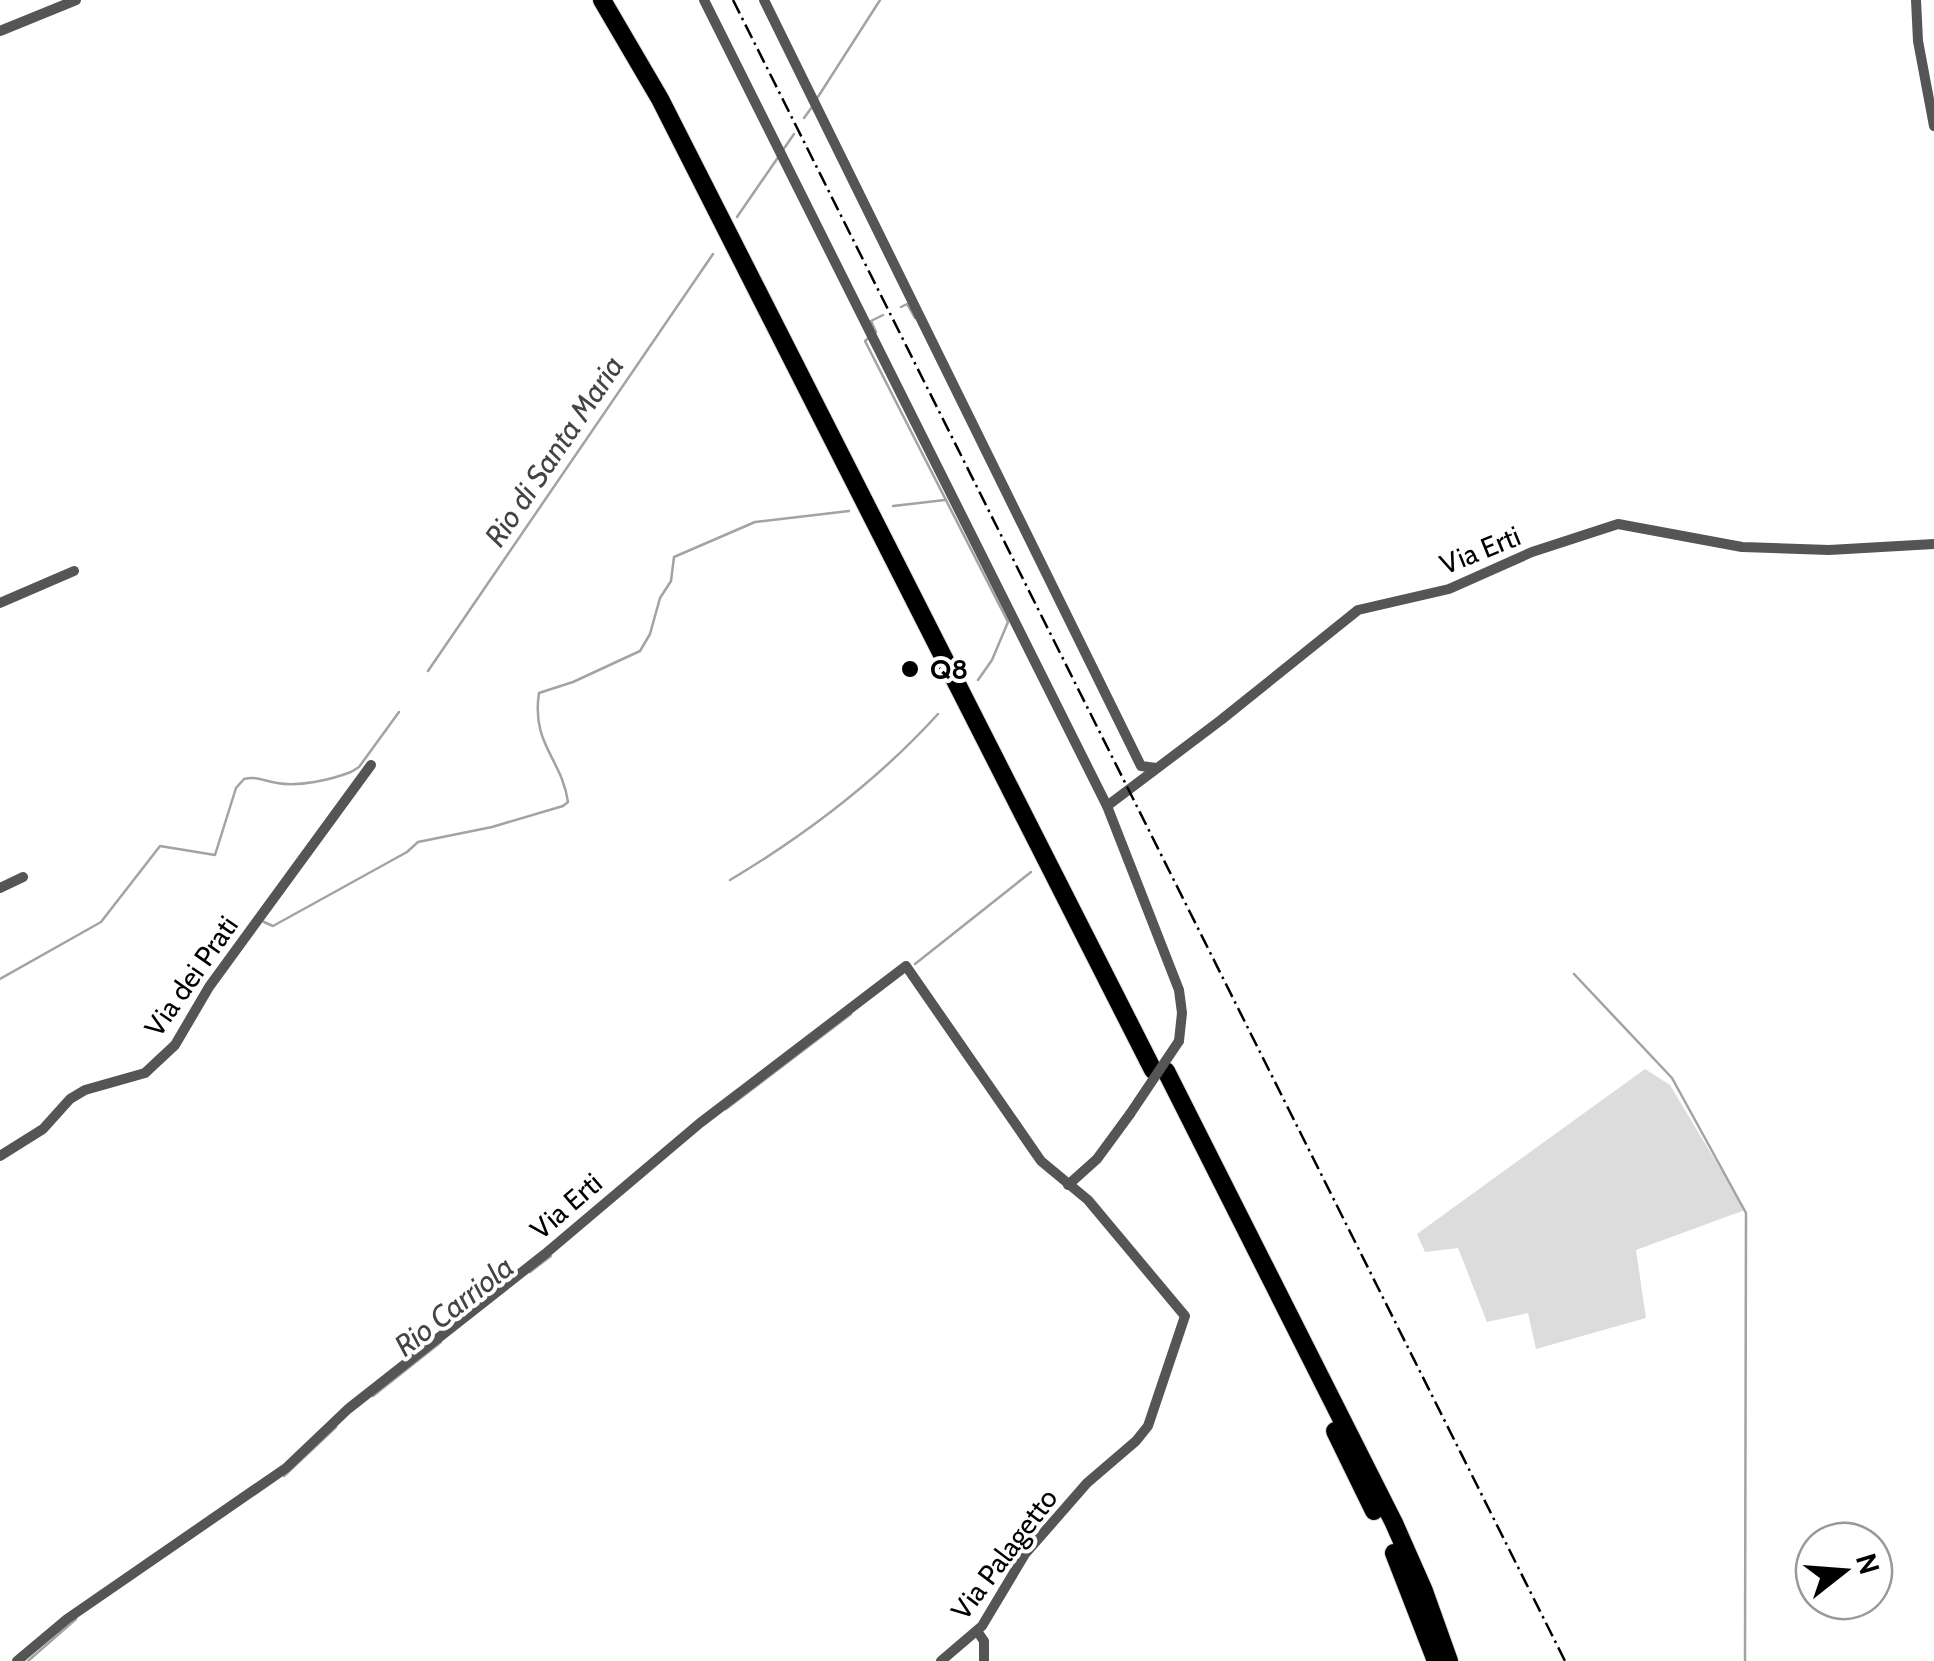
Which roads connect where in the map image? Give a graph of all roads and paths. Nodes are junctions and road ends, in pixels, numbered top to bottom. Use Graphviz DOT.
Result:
graph roads {
  1 [pos="76,0"];
  2 [pos="602,0"];
  3 [pos="614,0"];
  4 [pos="704,0"];
  5 [pos="764,0"];
  6 [pos="1916,0"];
  7 [pos="0,31"];
  8 [pos="1934,126"];
  9 [pos="1934,544"];
  10 [pos="74,571"];
  11 [pos="0,604"];
  12 [pos="371,765"];
  13 [pos="1158,768"];
  14 [pos="1107,806"];
  15 [pos="24,877"];
  16 [pos="0,888"];
  17 [pos="906,966"];
  18 [pos="1159,1071"];
  19 [pos="0,1156"];
  20 [pos="1068,1185"];
  21 [pos="977,1631"];
  22 [pos="17,1661"];
  23 [pos="941,1661"];
  24 [pos="984,1661"];
  25 [pos="1436,1661"];
  26 [pos="1448,1661"];
  1 -- 7 [label="street"];
  2 -- 18 [label="highway"];
  3 -- 18 [label="highway"];
  4 -- 14 [label="street"];
  5 -- 13 [label="street"];
  6 -- 8 [label="street"];
  9 -- 13 [label="street, Via Erti"];
  10 -- 11 [label="street"];
  12 -- 19 [label="street, Via dei Prati"];
  13 -- 14 [label="street, Via Erti"];
  14 -- 20 [label="street, bridge"];
  15 -- 16 [label="street"];
  17 -- 20 [label="street, Via Palagetto"];
  17 -- 22 [label="street, Via Erti"];
  18 -- 25 [label="highway"];
  18 -- 26 [label="highway"];
  20 -- 21 [label="street, Via Palagetto"];
  21 -- 23 [label="street, Via Palagetto"];
  21 -- 24 [label="street"];
}
